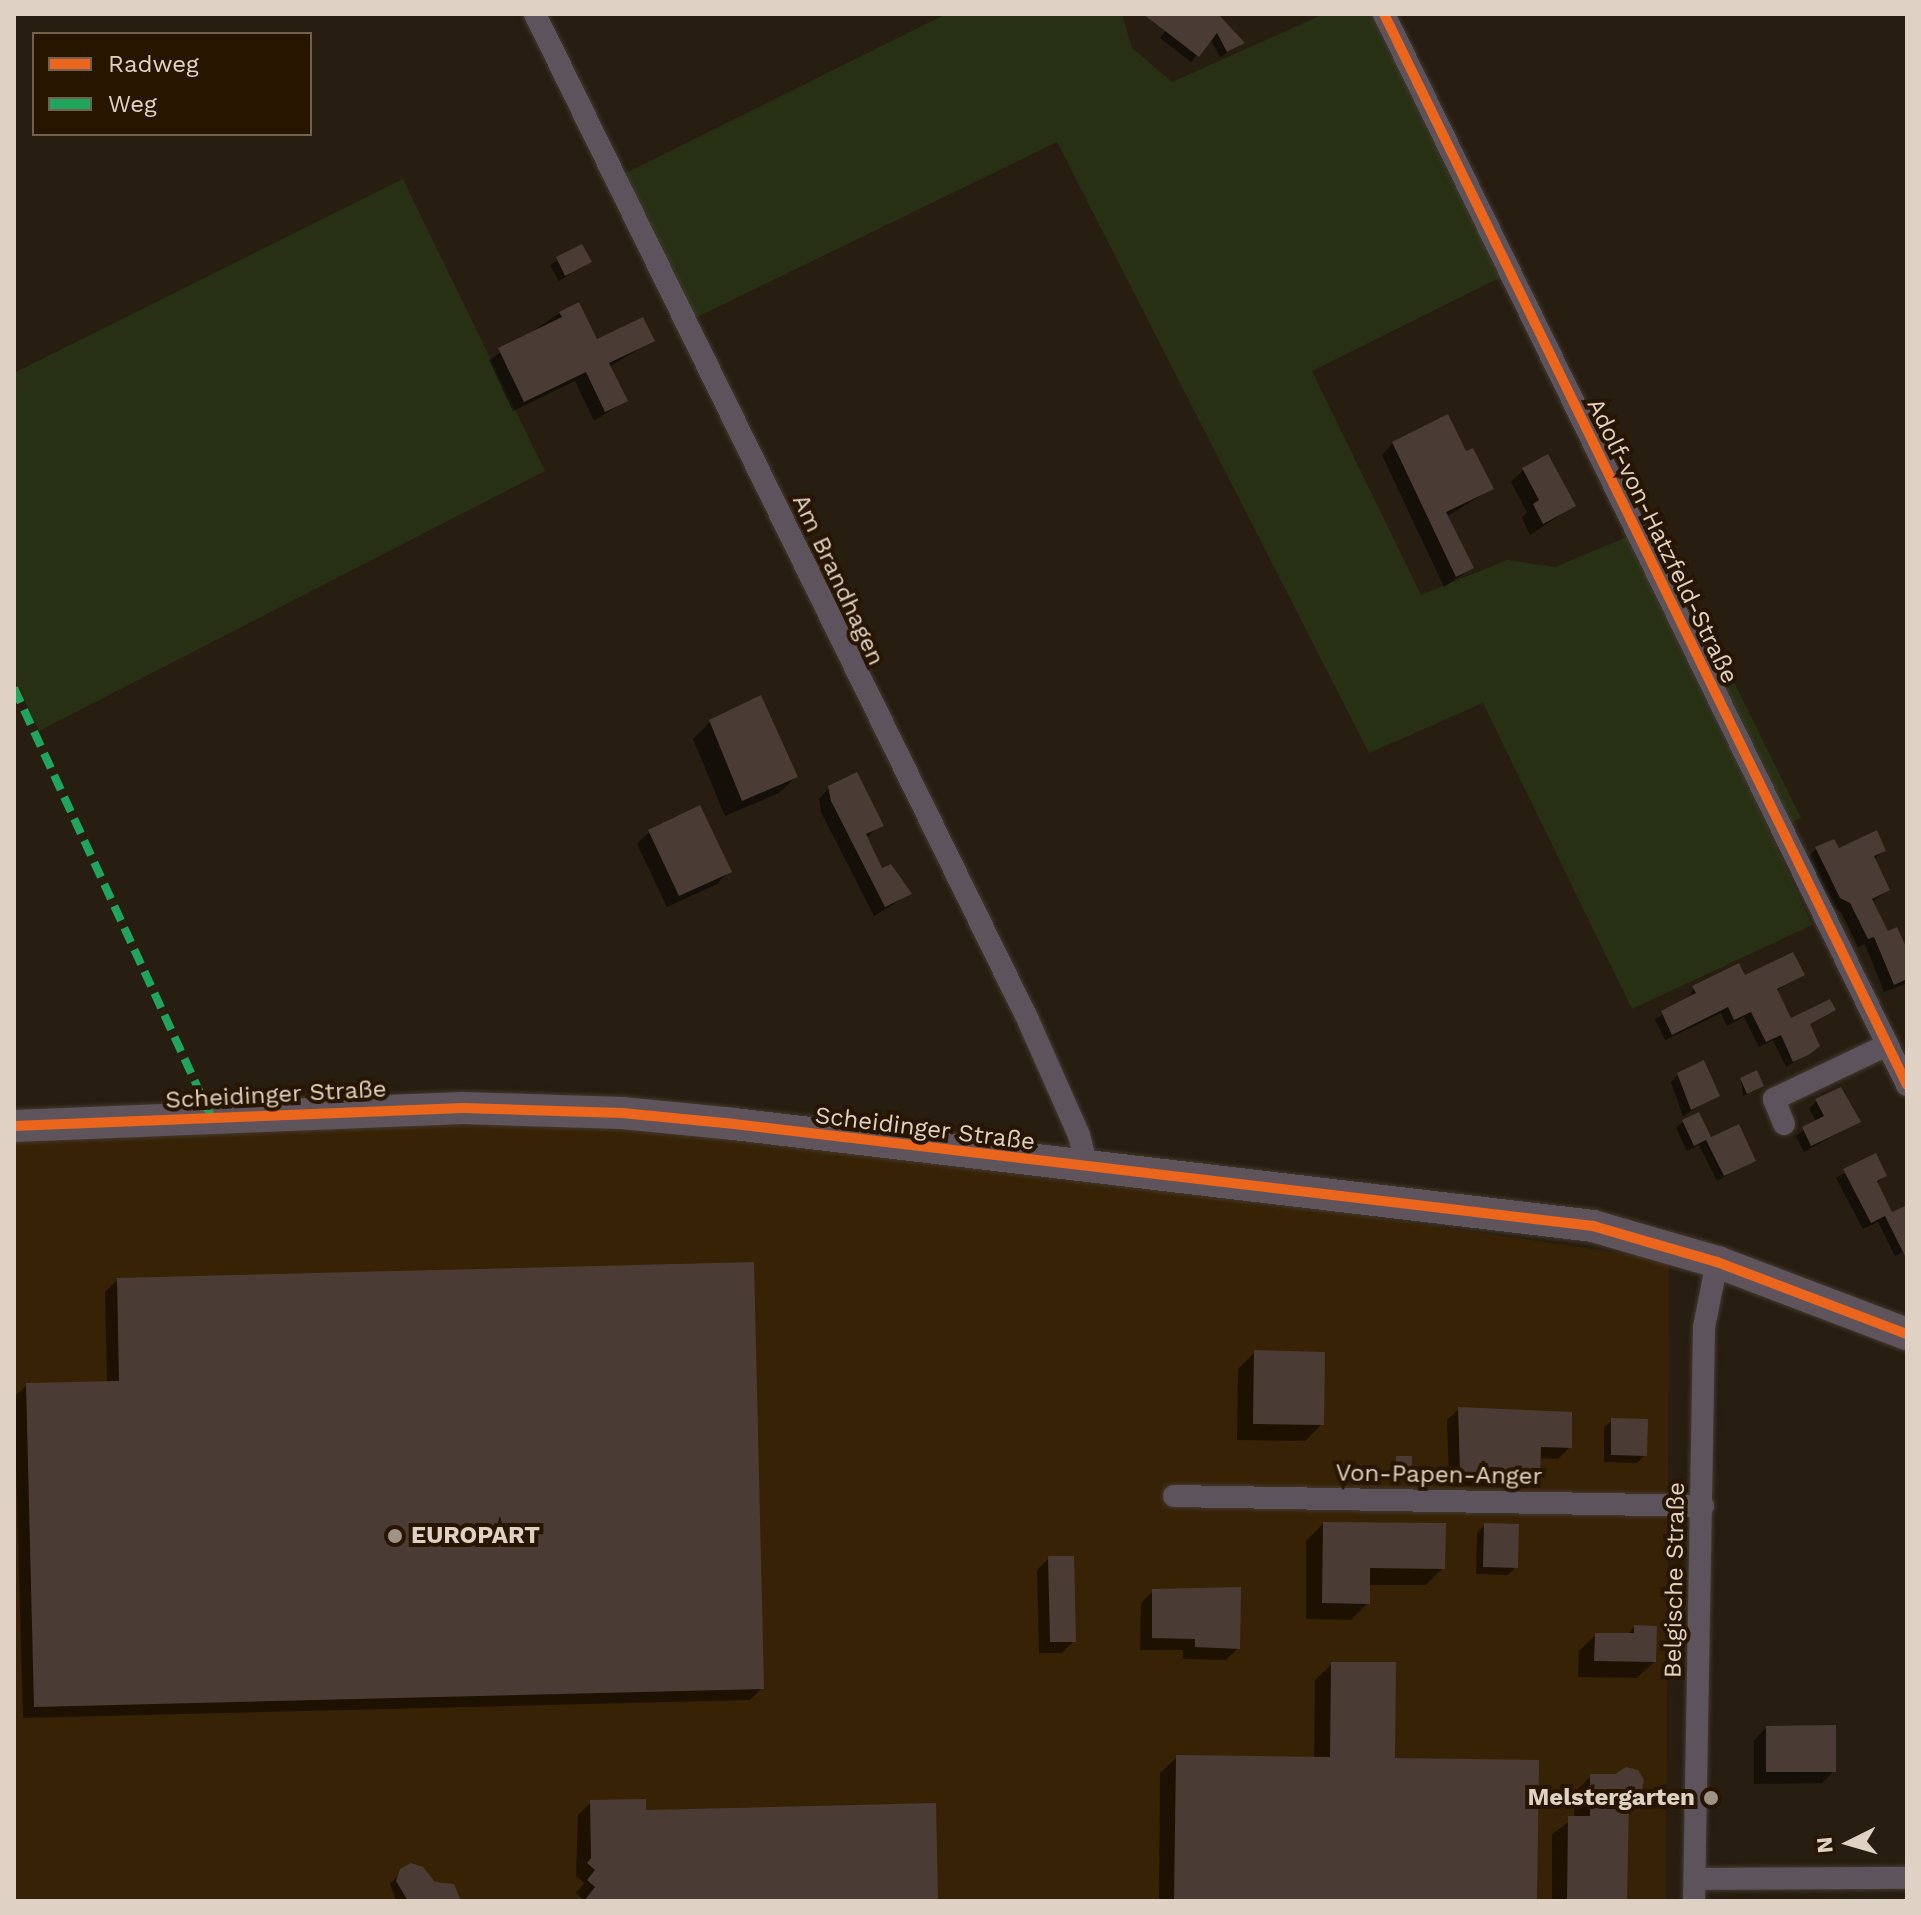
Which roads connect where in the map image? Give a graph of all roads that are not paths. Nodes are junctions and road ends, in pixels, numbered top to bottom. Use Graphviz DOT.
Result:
graph roads {
  1 [pos="535,14"];
  2 [pos="1384,14"];
  3 [pos="1887,1045"];
  4 [pos="1907,1085"];
  5 [pos="1784,1124"];
  6 [pos="14,1126"];
  7 [pos="1088,1170"];
  8 [pos="1717,1262"];
  9 [pos="1907,1334"];
  10 [pos="1174,1496"];
  11 [pos="1703,1506"];
  12 [pos="1907,1878"];
  13 [pos="1694,1890"];
  1 -- 7 [label="street, Am Brandhagen"];
  2 -- 3 [label="street, Adolf-von-Hatzfeld-Straße"];
  3 -- 4 [label="street, Adolf-von-Hatzfeld-Straße"];
  3 -- 5 [label="street"];
  6 -- 7 [label="main road, Scheidinger Straße"];
  7 -- 8 [label="main road, Scheidinger Straße"];
  8 -- 9 [label="main road, Scheidinger Straße"];
  8 -- 11 [label="street, Belgische Straße"];
  10 -- 11 [label="street, Von-Papen-Anger"];
  11 -- 13 [label="street, Belgische Straße"];
  12 -- 13 [label="street"];
}
